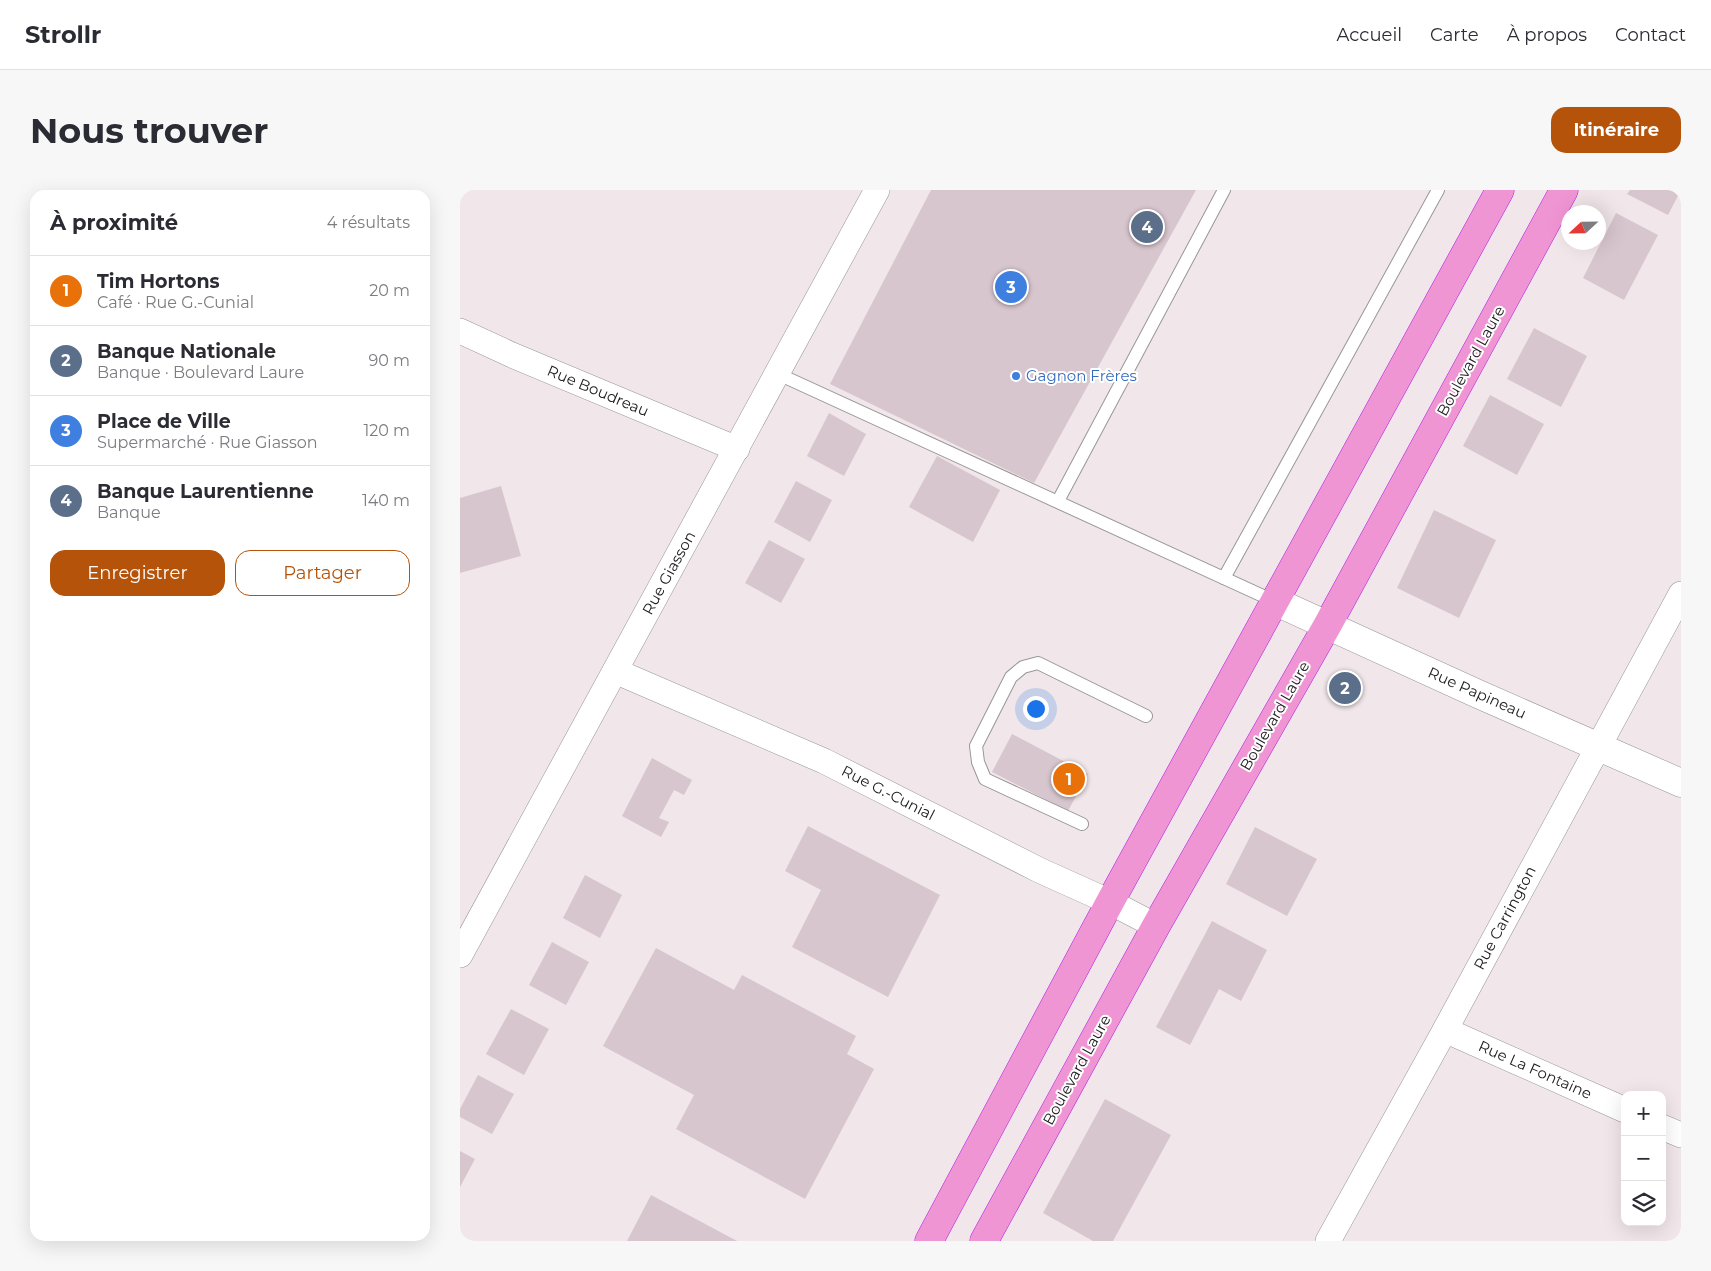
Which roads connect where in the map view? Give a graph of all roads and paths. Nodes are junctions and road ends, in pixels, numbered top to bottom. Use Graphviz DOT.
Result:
graph roads {
  1 [pos="877,190"];
  2 [pos="1224,190"];
  3 [pos="1438,190"];
  4 [pos="1500,190"];
  5 [pos="1564,190"];
  6 [pos="460,331"];
  7 [pos="776,373"];
  8 [pos="737,449"];
  9 [pos="1058,501"];
  10 [pos="1224,578"];
  11 [pos="1681,594"];
  12 [pos="1274,602"];
  13 [pos="1327,626"];
  14 [pos="615,672"];
  15 [pos="1146,716"];
  16 [pos="1598,746"];
  17 [pos="1681,783"];
  18 [pos="1082,824"];
  19 [pos="1110,902"];
  20 [pos="1156,926"];
  21 [pos="460,955"];
  22 [pos="1445,1030"];
  23 [pos="1621,1108"];
  24 [pos="1666,1129"];
  25 [pos="1681,1135"];
  26 [pos="929,1241"];
  27 [pos="984,1241"];
  28 [pos="1328,1241"];
  1 -- 7 [label="street, Rue Giasson"];
  2 -- 9 [label="lane"];
  3 -- 10 [label="lane"];
  4 -- 12 [label="highway"];
  5 -- 13 [label="highway, Boulevard Laure"];
  6 -- 8 [label="street, Rue Boudreau"];
  7 -- 8 [label="street, Rue Giasson"];
  7 -- 9 [label="lane"];
  8 -- 14 [label="street, Rue Giasson"];
  9 -- 10 [label="lane"];
  10 -- 12 [label="lane"];
  11 -- 16 [label="street, Rue Carrington"];
  12 -- 13 [label="street, Rue Papineau"];
  12 -- 19 [label="highway"];
  13 -- 16 [label="street, Rue Papineau"];
  13 -- 20 [label="highway, Boulevard Laure"];
  14 -- 19 [label="street, Rue G.-Cunial"];
  14 -- 21 [label="street, Rue Giasson"];
  15 -- 18 [label="lane"];
  16 -- 17 [label="street, Rue Papineau"];
  16 -- 22 [label="street, Rue Carrington"];
  19 -- 20 [label="street, Rue G.-Cunial"];
  19 -- 26 [label="highway"];
  20 -- 27 [label="highway, Boulevard Laure"];
  22 -- 23 [label="street, Rue La Fontaine"];
  22 -- 28 [label="street, Rue Carrington"];
  24 -- 25 [label="street"];
}
